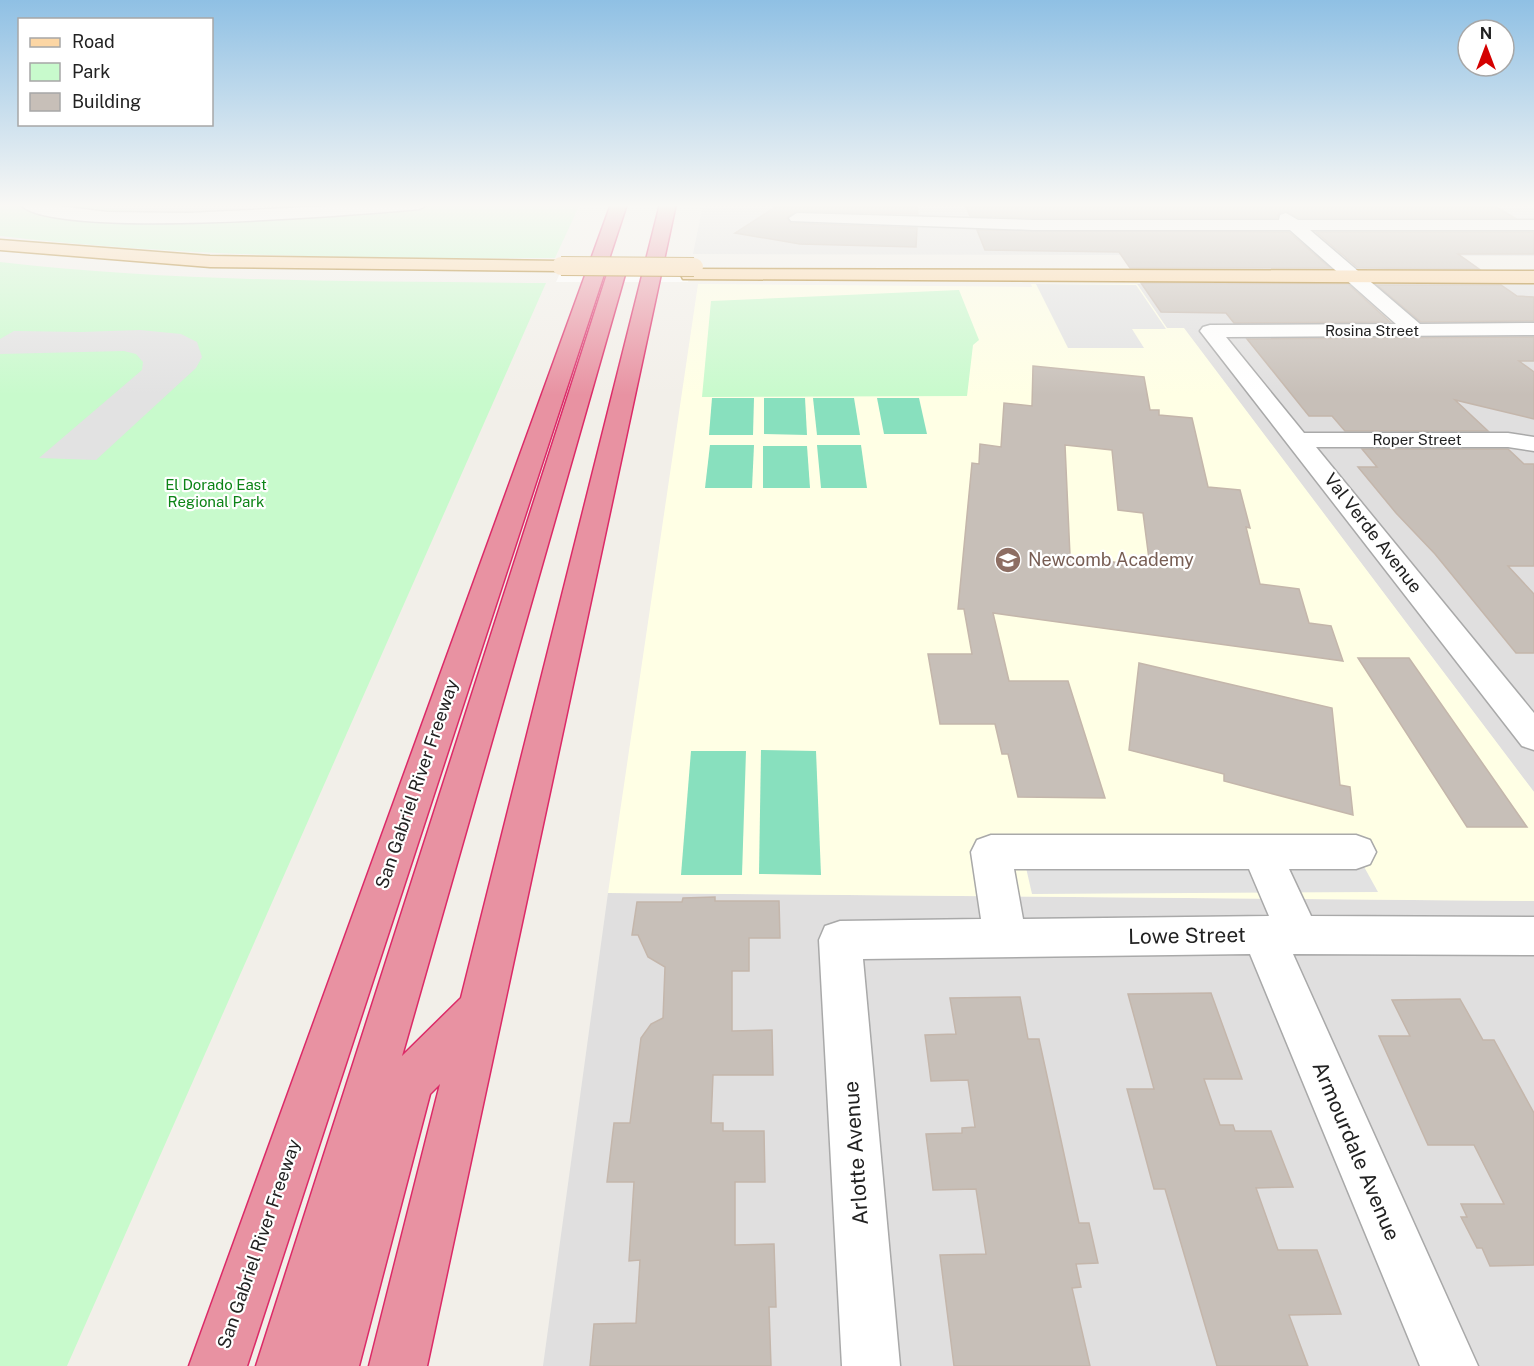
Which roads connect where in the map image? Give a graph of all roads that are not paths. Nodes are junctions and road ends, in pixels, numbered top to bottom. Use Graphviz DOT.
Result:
graph roads {
  1 [pos="179,268"];
  2 [pos="415,268"];
  3 [pos="597,268"];
  4 [pos="619,268"];
  5 [pos="653,268"];
  6 [pos="1341,268"];
  7 [pos="1506,268"];
  8 [pos="559,271"];
  9 [pos="1346,272"];
  10 [pos="1534,277"];
  11 [pos="1534,329"];
  12 [pos="1210,331"];
  13 [pos="1416,331"];
  14 [pos="1299,440"];
  15 [pos="1534,444"];
  16 [pos="1534,737"];
  17 [pos="1262,852"];
  18 [pos="1356,852"];
  19 [pos="1281,935"];
  20 [pos="1534,936"];
  21 [pos="1005,938"];
  22 [pos="840,940"];
  23 [pos="480,1011"];
  24 [pos="218,1366"];
  25 [pos="285,1366"];
  26 [pos="330,1366"];
  27 [pos="398,1366"];
  28 [pos="871,1366"];
  29 [pos="1449,1366"];
  1 -- 8 [label="main road"];
  2 -- 8 [label="main road"];
  3 -- 24 [label="highway, San Gabriel River Freeway"];
  4 -- 25 [label="highway"];
  5 -- 23 [label="highway"];
  6 -- 9 [label="street"];
  7 -- 9 [label="main road"];
  8 -- 9 [label="main road"];
  9 -- 10 [label="main road"];
  9 -- 13 [label="street"];
  11 -- 13 [label="street, Rosina Street"];
  12 -- 13 [label="street, Rosina Street"];
  12 -- 14 [label="street, Val Verde Avenue"];
  14 -- 15 [label="street, Roper Street"];
  14 -- 16 [label="street, Val Verde Avenue"];
  17 -- 18 [label="street"];
  17 -- 19 [label="street, Armourdale Avenue"];
  17 -- 21 [label="street"];
  19 -- 20 [label="street, Lowe Street"];
  19 -- 21 [label="street, Lowe Street"];
  19 -- 29 [label="street, Armourdale Avenue"];
  21 -- 22 [label="street, Lowe Street"];
  22 -- 28 [label="street, Arlotte Avenue"];
  23 -- 26 [label="highway"];
  23 -- 27 [label="highway"];
}
